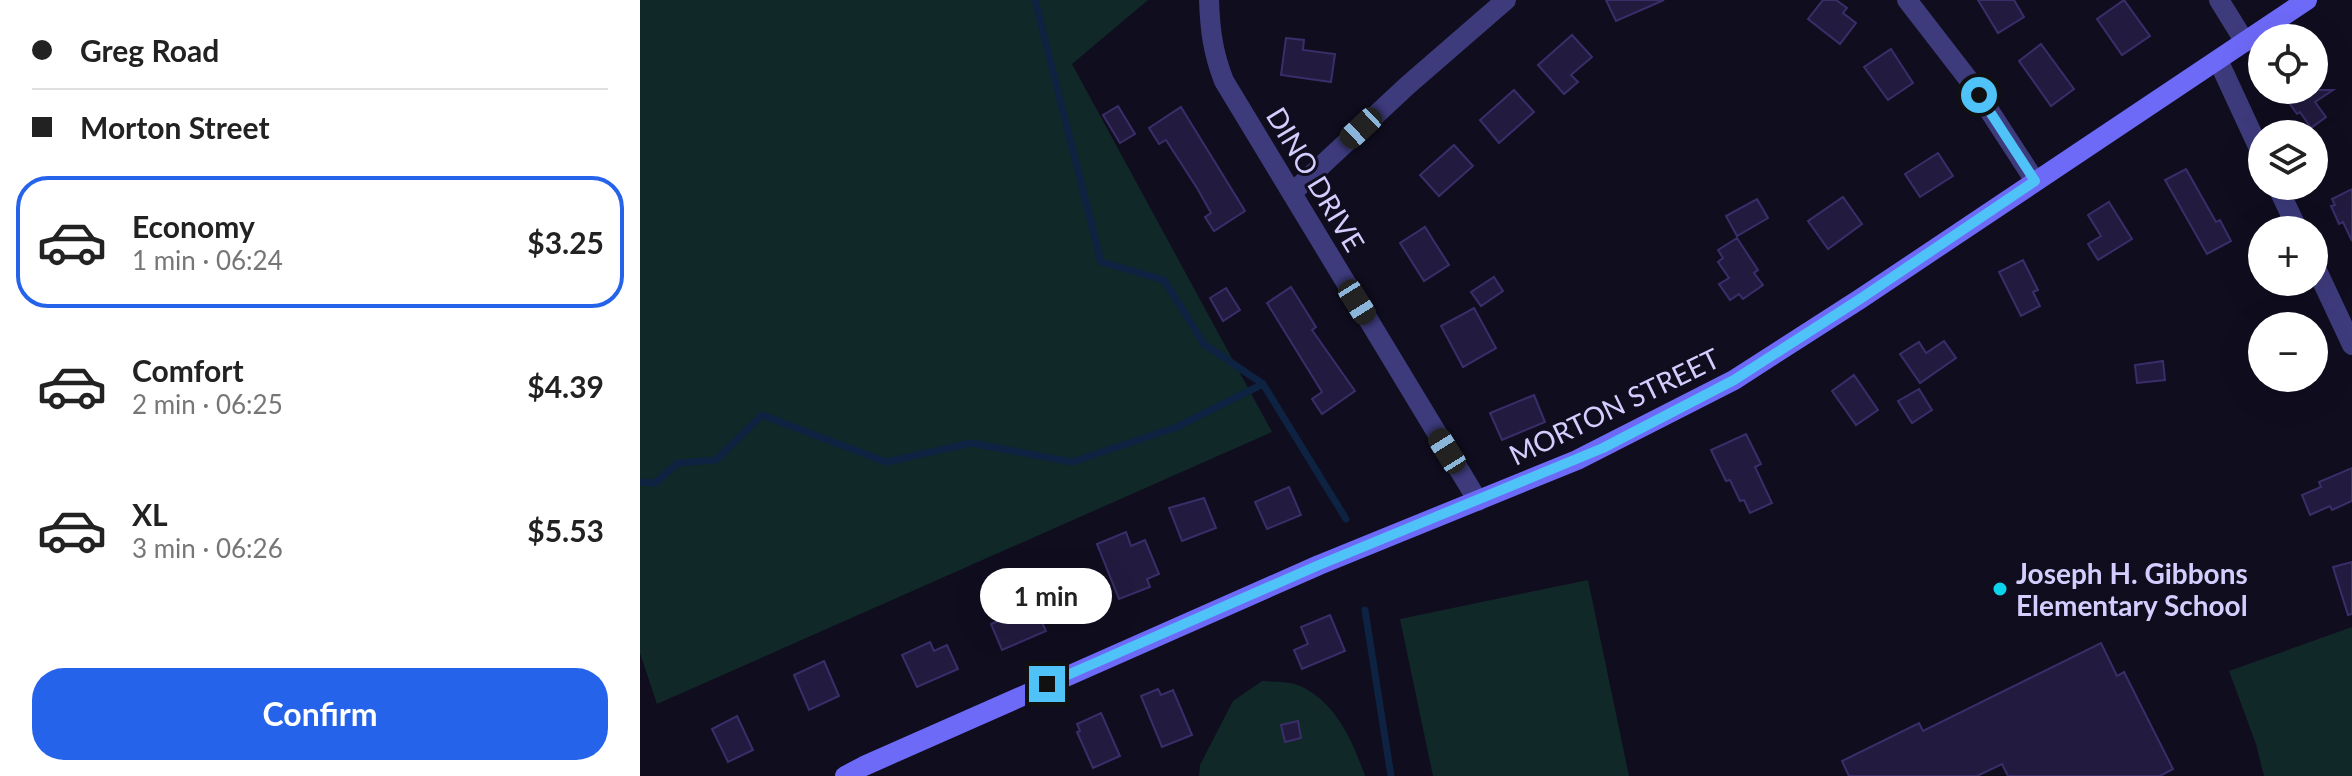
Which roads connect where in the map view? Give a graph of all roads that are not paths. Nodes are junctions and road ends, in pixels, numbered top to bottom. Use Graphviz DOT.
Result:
graph roads {
  1 [pos="1209,0"];
  2 [pos="1506,0"];
  3 [pos="1907,0"];
  4 [pos="2219,0"];
  5 [pos="2307,0"];
  6 [pos="2245,42"];
  7 [pos="2218,60"];
  8 [pos="2248,125"];
  9 [pos="2035,181"];
  10 [pos="1292,193"];
  11 [pos="2328,294"];
  12 [pos="2352,345"];
  13 [pos="1478,501"];
  14 [pos="845,776"];
  1 -- 10 [label="street, DINO DRIVE"];
  2 -- 10 [label="street"];
  3 -- 9 [label="street"];
  4 -- 6 [label="street"];
  5 -- 6 [label="street, MORTON STREET"];
  6 -- 7 [label="street, MORTON STREET"];
  7 -- 8 [label="street"];
  7 -- 9 [label="street, MORTON STREET"];
  9 -- 13 [label="street, MORTON STREET"];
  10 -- 13 [label="street, DINO DRIVE"];
  11 -- 12 [label="street"];
  13 -- 14 [label="street, MORTON STREET"];
}
